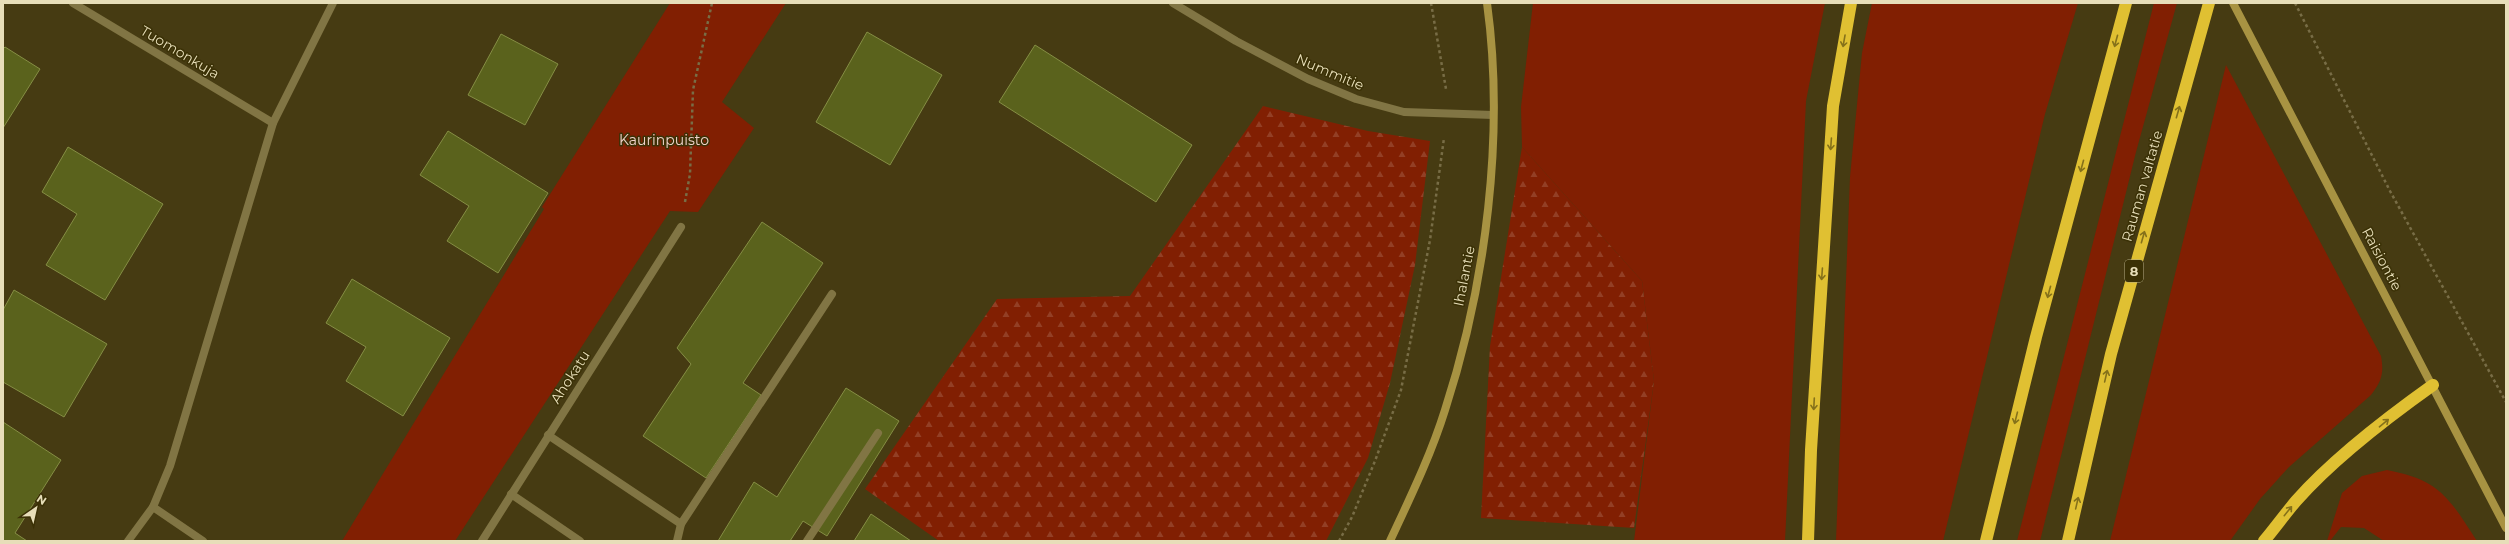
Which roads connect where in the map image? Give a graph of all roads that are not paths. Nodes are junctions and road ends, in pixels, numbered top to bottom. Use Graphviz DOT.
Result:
graph roads {
  1 [pos="74,3"];
  2 [pos="333,3"];
  3 [pos="1173,3"];
  4 [pos="1487,3"];
  5 [pos="1851,3"];
  6 [pos="2126,3"];
  7 [pos="2209,3"];
  8 [pos="2233,3"];
  9 [pos="1493,115"];
  10 [pos="273,123"];
  11 [pos="681,227"];
  12 [pos="832,294"];
  13 [pos="2434,385"];
  14 [pos="878,433"];
  15 [pos="548,435"];
  16 [pos="511,494"];
  17 [pos="153,507"];
  18 [pos="681,524"];
  19 [pos="2506,528"];
  20 [pos="128,541"];
  21 [pos="203,541"];
  22 [pos="482,541"];
  23 [pos="580,541"];
  24 [pos="677,541"];
  25 [pos="807,541"];
  26 [pos="1390,541"];
  27 [pos="1808,541"];
  28 [pos="1986,541"];
  29 [pos="2068,541"];
  30 [pos="2264,541"];
  1 -- 10 [label="street, Tuomonkuja"];
  2 -- 10 [label="street"];
  3 -- 9 [label="street, Nummitie"];
  4 -- 9 [label="main road, Ihalantie"];
  5 -- 27 [label="highway, one-way"];
  6 -- 28 [label="highway, one-way"];
  29 -- 7 [label="highway, Rauman valtatie / 8, one-way"];
  8 -- 13 [label="main road, Raisiontie"];
  9 -- 26 [label="main road, Ihalantie"];
  10 -- 17 [label="street"];
  11 -- 15 [label="street, Ahokatu"];
  12 -- 18 [label="street"];
  13 -- 19 [label="main road, Raisiontie"];
  30 -- 13 [label="highway, one-way"];
  14 -- 25 [label="street"];
  15 -- 16 [label="street, Ahokatu"];
  15 -- 18 [label="street"];
  16 -- 22 [label="street, Ahokatu"];
  16 -- 23 [label="street"];
  17 -- 20 [label="street"];
  17 -- 21 [label="street"];
  18 -- 24 [label="street"];
}
